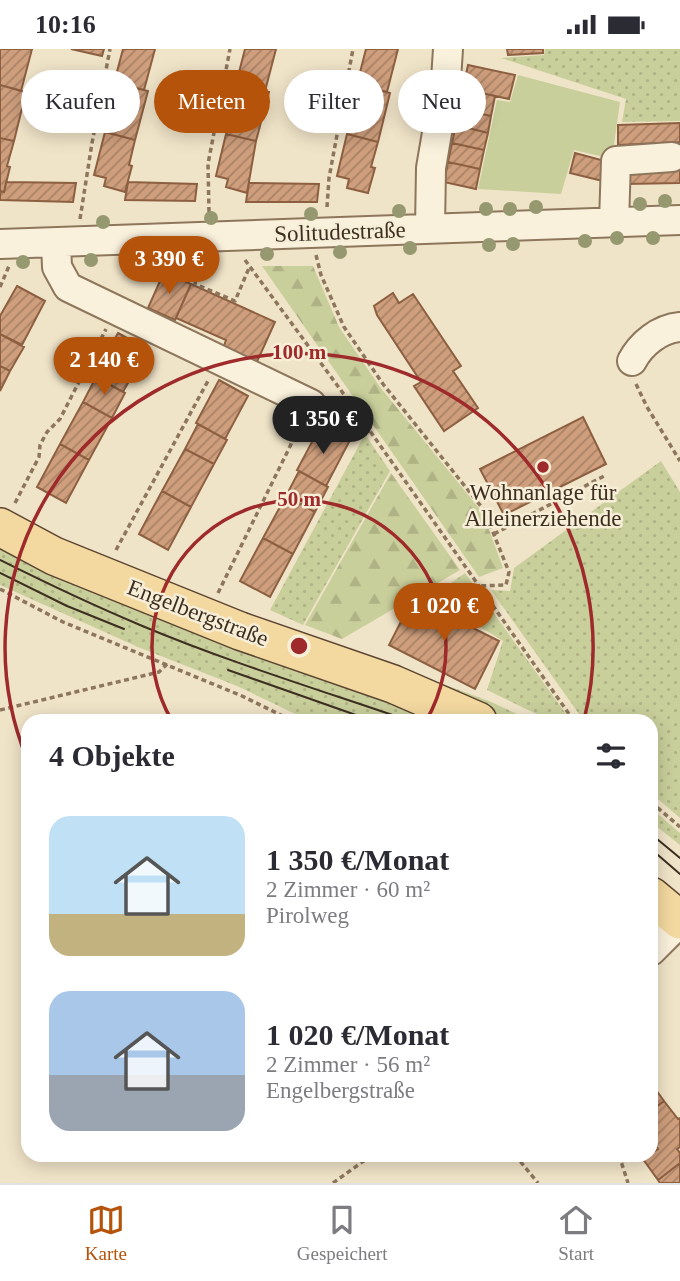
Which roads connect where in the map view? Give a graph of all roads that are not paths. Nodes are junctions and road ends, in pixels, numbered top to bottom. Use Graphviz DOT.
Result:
graph roads {
  1 [pos="448,49"];
  2 [pos="672,157"];
  3 [pos="680,221"];
  4 [pos="614,222"];
  5 [pos="430,228"];
  6 [pos="66,242"];
  7 [pos="0,244"];
  8 [pos="680,327"];
  9 [pos="632,362"];
  10 [pos="312,404"];
  11 [pos="5,521"];
  12 [pos="462,714"];
  13 [pos="658,902"];
  14 [pos="680,921"];
  15 [pos="658,944"];
  1 -- 5 [label="street"];
  2 -- 4 [label="street"];
  3 -- 4 [label="street, Solitudestraße"];
  4 -- 5 [label="street, Solitudestraße"];
  5 -- 6 [label="street, Solitudestraße"];
  6 -- 7 [label="street, Solitudestraße"];
  6 -- 10 [label="street"];
  8 -- 9 [label="street"];
  11 -- 12 [label="main road, Engelbergstraße"];
  13 -- 14 [label="main road"];
  14 -- 15 [label="street"];
}
